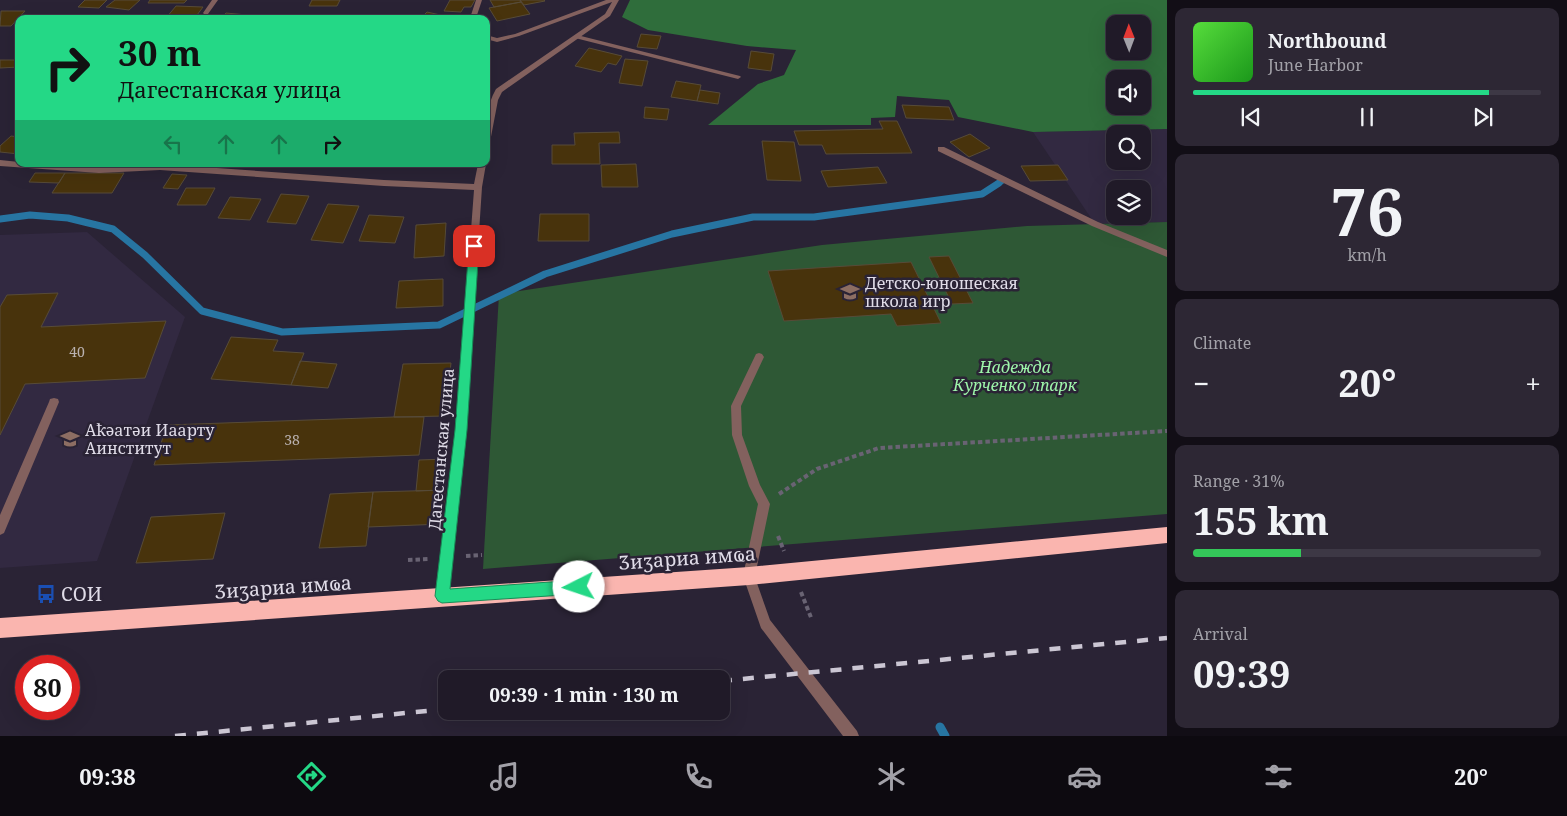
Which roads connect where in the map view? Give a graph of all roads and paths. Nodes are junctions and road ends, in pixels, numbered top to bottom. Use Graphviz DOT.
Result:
graph roads {
  1 [pos="214,0"];
  2 [pos="479,0"];
  3 [pos="612,0"];
  4 [pos="616,0"];
  5 [pos="206,13"];
  6 [pos="474,15"];
  7 [pos="577,37"];
  8 [pos="490,38"];
  9 [pos="738,77"];
  10 [pos="490,121"];
  11 [pos="941,149"];
  12 [pos="52,167"];
  13 [pos="137,167"];
  14 [pos="186,167"];
  15 [pos="481,167"];
  16 [pos="478,187"];
  17 [pos="1167,254"];
  18 [pos="759,357"];
  19 [pos="54,402"];
  20 [pos="1167,431"];
  21 [pos="764,504"];
  22 [pos="0,529"];
  23 [pos="1167,535"];
  24 [pos="749,576"];
  25 [pos="442,596"];
  26 [pos="0,628"];
  27 [pos="852,736"];
  1 -- 5 [label="street"];
  2 -- 6 [label="street"];
  3 -- 8 [label="street"];
  4 -- 7 [label="street"];
  7 -- 9 [label="street"];
  7 -- 10 [label="street"];
  11 -- 17 [label="street"];
  12 -- 13 [label="street"];
  14 -- 16 [label="street"];
  15 -- 16 [label="street, Дагестанская улица"];
  16 -- 25 [label="street, Дагестанская улица"];
  18 -- 21 [label="street"];
  19 -- 22 [label="street"];
  20 -- 21 [label="path"];
  21 -- 24 [label="street"];
  23 -- 24 [label="highway, Ӡиӡариа имҩа"];
  24 -- 25 [label="highway, Ӡиӡариа имҩа"];
  24 -- 27 [label="street"];
  25 -- 26 [label="highway, Ӡиӡариа имҩа"];
}
